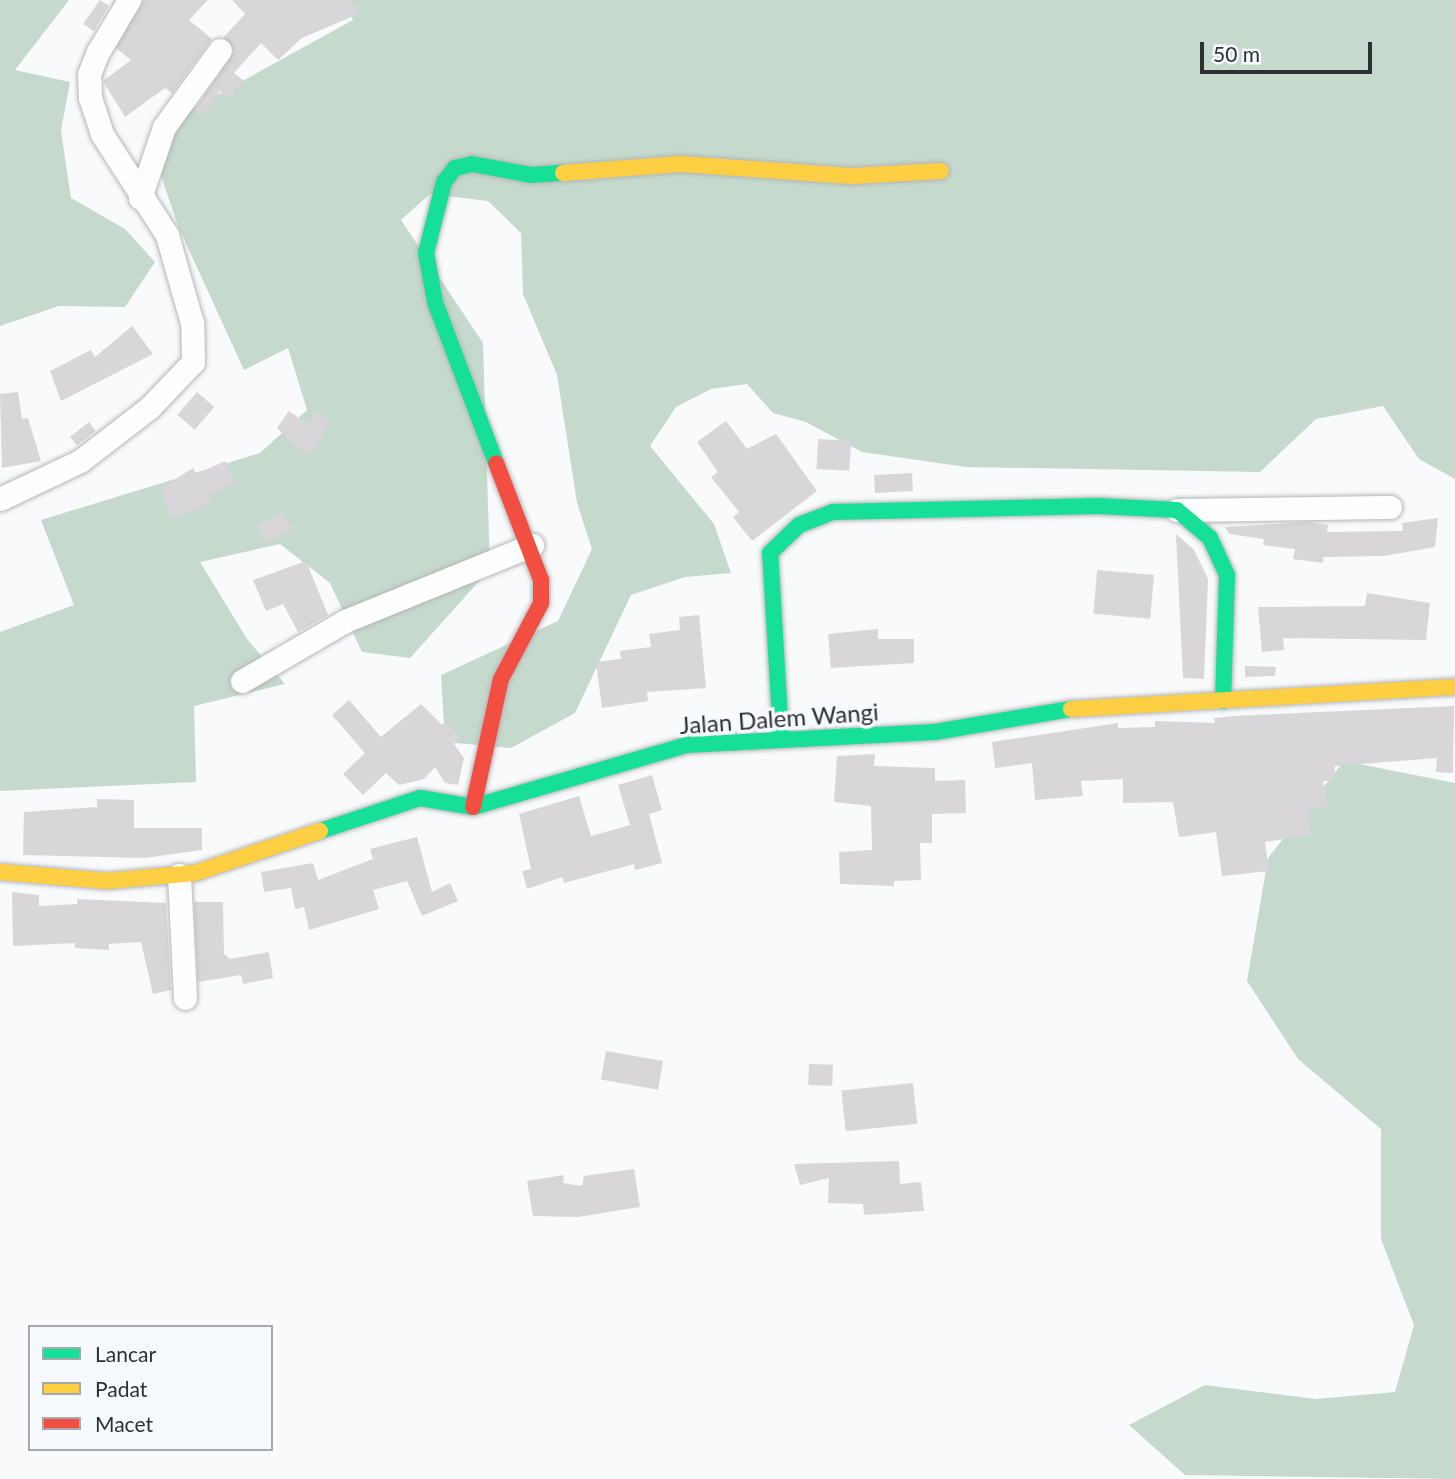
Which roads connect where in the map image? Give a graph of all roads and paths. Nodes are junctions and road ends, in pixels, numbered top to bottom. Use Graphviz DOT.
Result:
graph roads {
  1 [pos="129,0"];
  2 [pos="220,50"];
  3 [pos="941,171"];
  4 [pos="141,198"];
  5 [pos="0,499"];
  6 [pos="1390,508"];
  7 [pos="1177,510"];
  8 [pos="532,545"];
  9 [pos="242,681"];
  10 [pos="1455,687"];
  11 [pos="1223,701"];
  12 [pos="781,736"];
  13 [pos="473,807"];
  14 [pos="0,872"];
  15 [pos="179,875"];
  16 [pos="185,998"];
  1 -- 4 [label="street"];
  2 -- 4 [label="street"];
  3 -- 8 [label="street"];
  4 -- 5 [label="street"];
  6 -- 7 [label="street"];
  7 -- 11 [label="street"];
  7 -- 12 [label="street"];
  8 -- 9 [label="street"];
  8 -- 13 [label="street"];
  10 -- 11 [label="street, Jalan Dalem Wangi"];
  11 -- 12 [label="street, Jalan Dalem Wangi"];
  12 -- 13 [label="street, Jalan Dalem Wangi"];
  13 -- 15 [label="street, Jalan Dalem Wangi"];
  14 -- 15 [label="street, Jalan Dalem Wangi"];
  15 -- 16 [label="street"];
}
